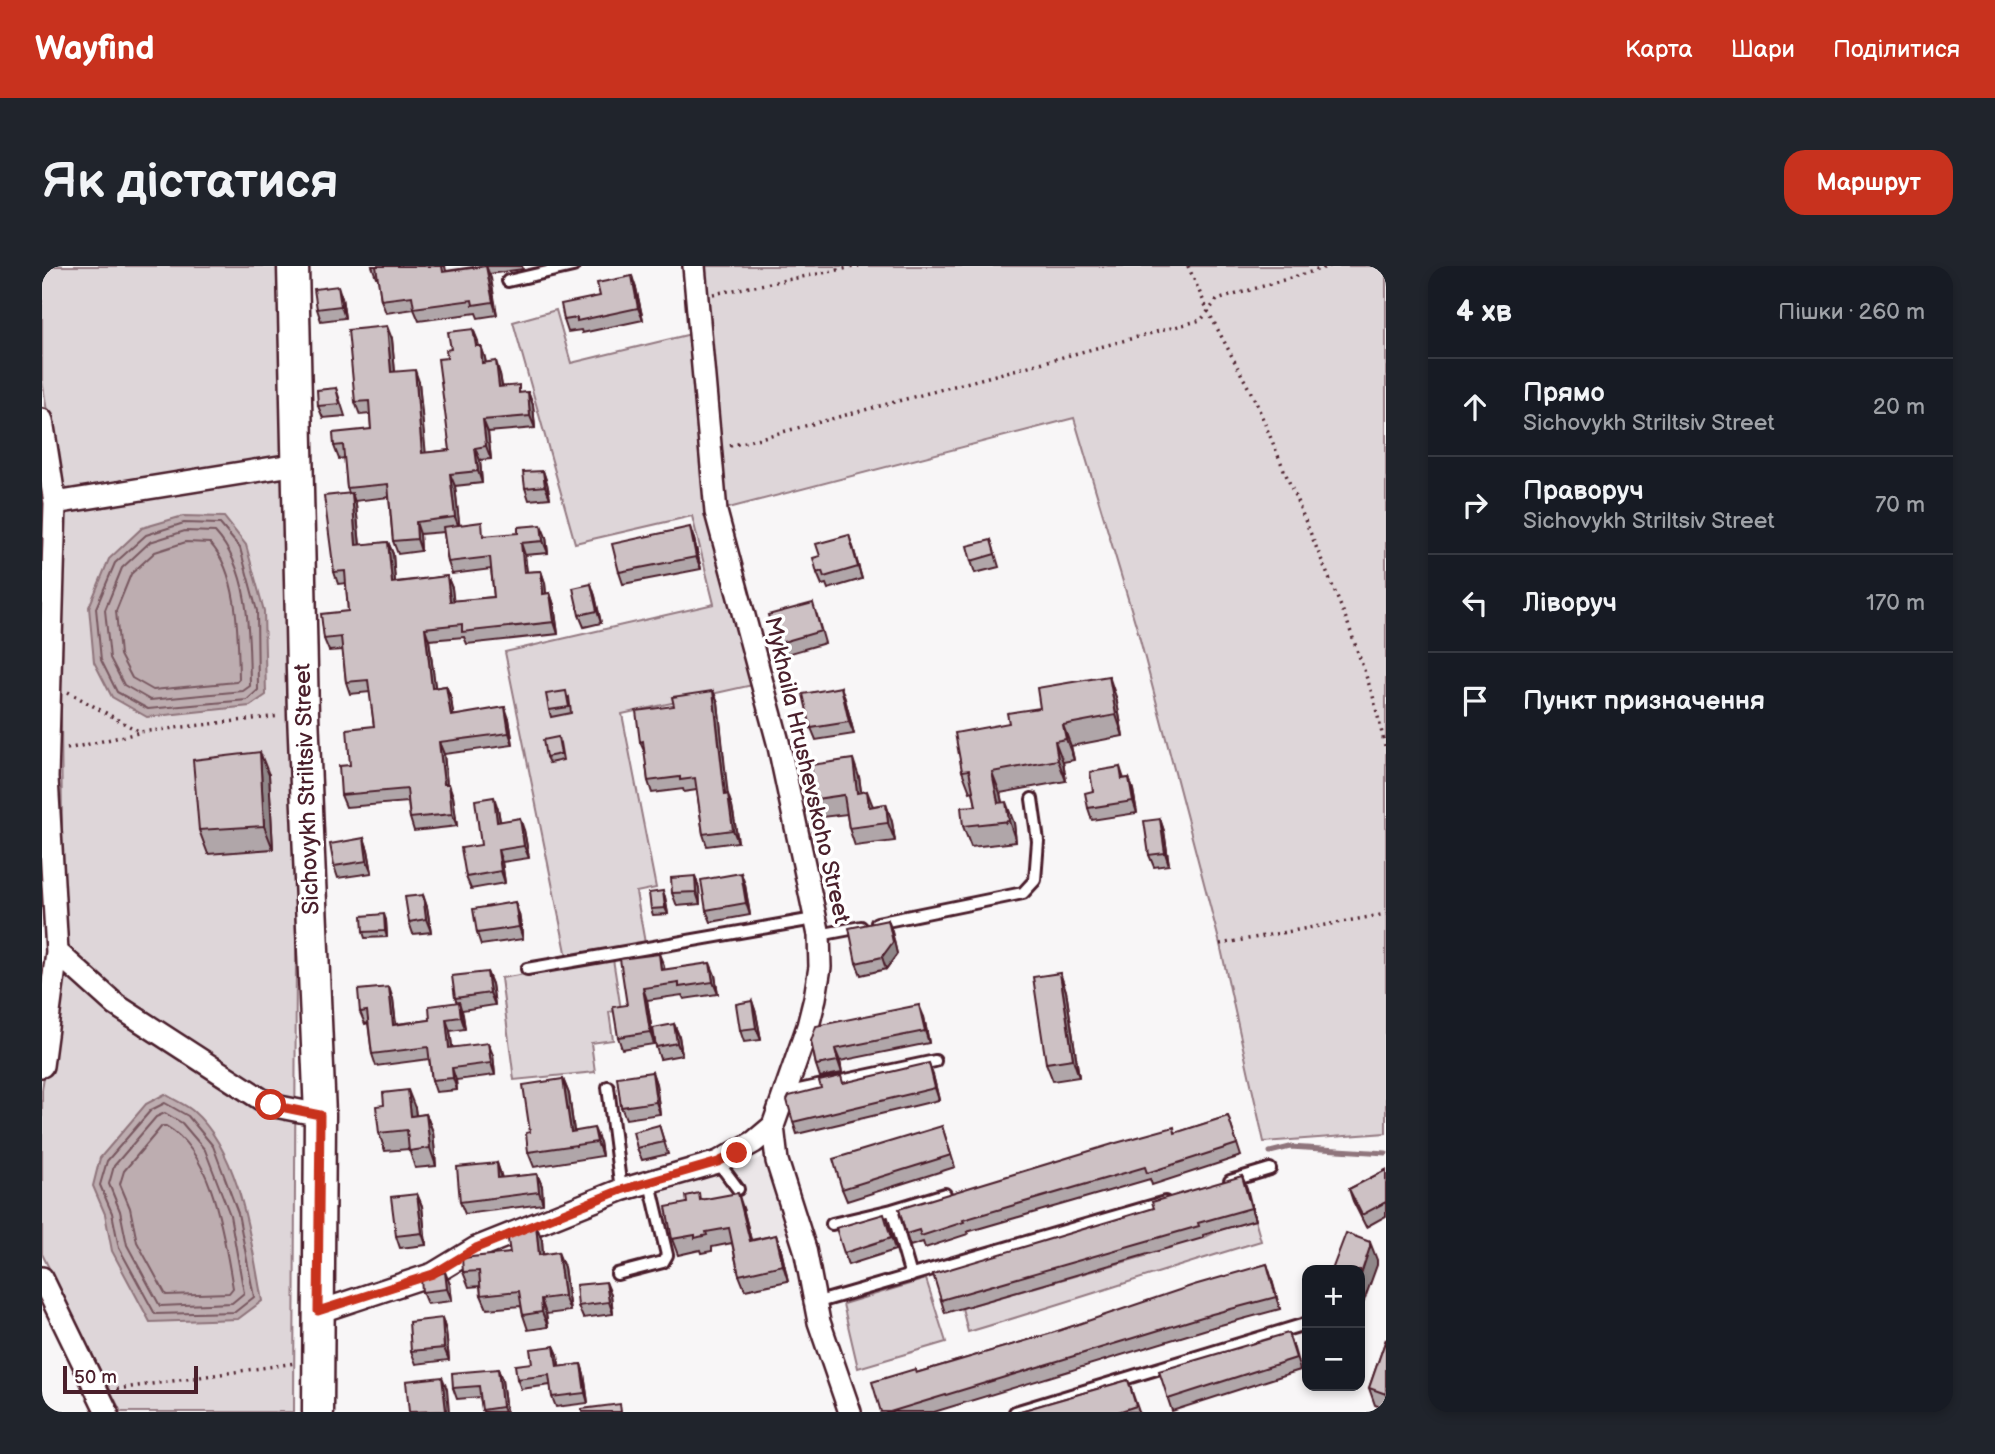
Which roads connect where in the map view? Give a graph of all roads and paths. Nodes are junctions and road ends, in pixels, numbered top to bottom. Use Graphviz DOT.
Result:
graph roads {
  1 [pos="293,266"];
  2 [pos="573,266"];
  3 [pos="694,266"];
  4 [pos="859,266"];
  5 [pos="1188,266"];
  6 [pos="1330,266"];
  7 [pos="508,281"];
  8 [pos="697,297"];
  9 [pos="1208,311"];
  10 [pos="42,420"];
  11 [pos="710,451"];
  12 [pos="298,464"];
  13 [pos="48,504"];
  14 [pos="50,681"];
  15 [pos="303,714"];
  16 [pos="140,733"];
  17 [pos="1386,750"];
  18 [pos="48,754"];
  19 [pos="1032,800"];
  20 [pos="1386,914"];
  21 [pos="817,927"];
  22 [pos="1220,944"];
  23 [pos="57,952"];
  24 [pos="527,969"];
  25 [pos="935,1062"];
  26 [pos="42,1066"];
  27 [pos="608,1087"];
  28 [pos="785,1093"];
  29 [pos="320,1115"];
  30 [pos="773,1126"];
  31 [pos="718,1162"];
  32 [pos="1270,1169"];
  33 [pos="650,1183"];
  34 [pos="1221,1184"];
  35 [pos="738,1189"];
  36 [pos="621,1190"];
  37 [pos="945,1194"];
  38 [pos="1172,1200"];
  39 [pos="892,1210"];
  40 [pos="832,1224"];
  41 [pos="617,1274"];
  42 [pos="911,1276"];
  43 [pos="42,1278"];
  44 [pos="815,1303"];
  45 [pos="318,1311"];
  46 [pos="1302,1325"];
  47 [pos="318,1360"];
  48 [pos="97,1392"];
  49 [pos="107,1412"];
  50 [pos="318,1412"];
  51 [pos="850,1412"];
  52 [pos="1015,1412"];
  1 -- 12 [label="street, Sichovykh Striltsiv Street"];
  2 -- 7 [label="lane"];
  3 -- 8 [label="street, Mykhaila Hrushevskoho Street"];
  4 -- 8 [label="path"];
  5 -- 9 [label="path"];
  6 -- 9 [label="path"];
  8 -- 11 [label="street, Mykhaila Hrushevskoho Street"];
  9 -- 11 [label="path"];
  9 -- 17 [label="path"];
  10 -- 13 [label="street"];
  11 -- 21 [label="street, Mykhaila Hrushevskoho Street"];
  12 -- 13 [label="street"];
  12 -- 15 [label="street, Sichovykh Striltsiv Street"];
  13 -- 14 [label="street"];
  14 -- 16 [label="path"];
  14 -- 18 [label="street"];
  15 -- 16 [label="path"];
  15 -- 29 [label="street, Sichovykh Striltsiv Street"];
  16 -- 18 [label="path"];
  18 -- 23 [label="street"];
  19 -- 21 [label="lane"];
  20 -- 22 [label="path"];
  21 -- 24 [label="lane"];
  21 -- 28 [label="street, Mykhaila Hrushevskoho Street"];
  23 -- 26 [label="street"];
  23 -- 29 [label="street"];
  25 -- 28 [label="lane"];
  27 -- 36 [label="lane"];
  28 -- 30 [label="street, Mykhaila Hrushevskoho Street"];
  29 -- 45 [label="street, Sichovykh Striltsiv Street"];
  30 -- 31 [label="street"];
  30 -- 44 [label="street"];
  31 -- 33 [label="street"];
  31 -- 35 [label="lane"];
  32 -- 34 [label="lane"];
  33 -- 36 [label="street"];
  33 -- 41 [label="lane"];
  36 -- 45 [label="street"];
  37 -- 39 [label="lane"];
  38 -- 42 [label="lane"];
  39 -- 40 [label="lane"];
  39 -- 42 [label="lane"];
  42 -- 44 [label="lane"];
  43 -- 48 [label="street"];
  44 -- 51 [label="street"];
  45 -- 47 [label="street, Sichovykh Striltsiv Street"];
  46 -- 52 [label="lane"];
  47 -- 48 [label="path"];
  47 -- 50 [label="street, Sichovykh Striltsiv Street"];
  48 -- 49 [label="street"];
}
